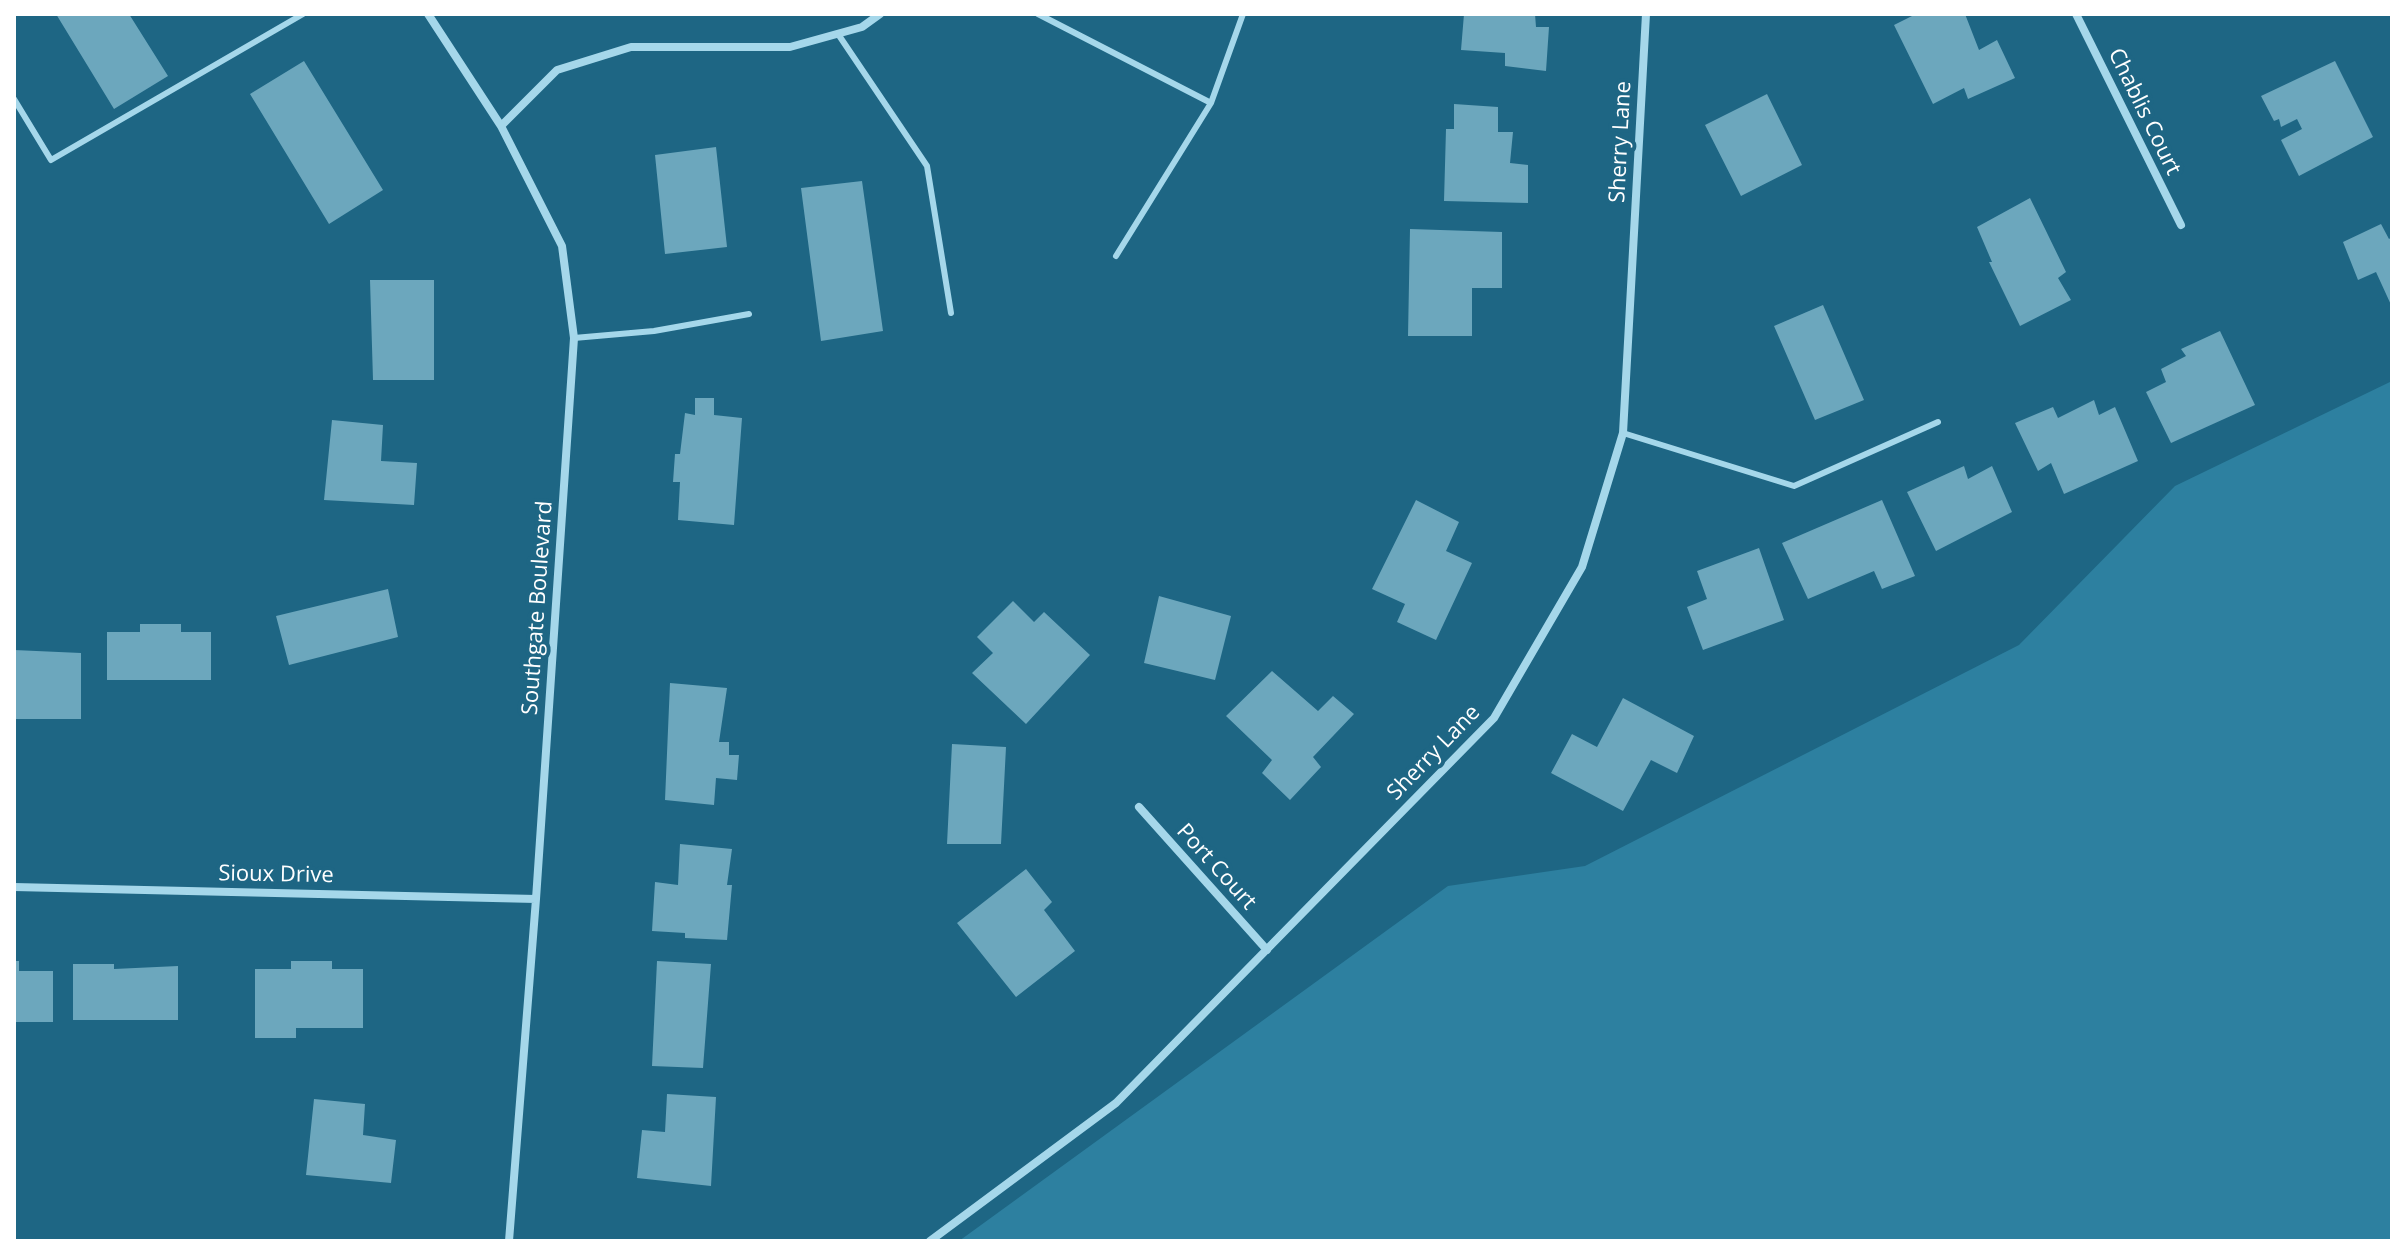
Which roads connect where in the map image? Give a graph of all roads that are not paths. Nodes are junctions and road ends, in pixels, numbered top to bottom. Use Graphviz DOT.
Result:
graph roads {
  1 [pos="303,14"];
  2 [pos="428,14"];
  3 [pos="880,14"];
  4 [pos="1038,14"];
  5 [pos="1243,14"];
  6 [pos="1646,14"];
  7 [pos="2076,14"];
  8 [pos="838,34"];
  9 [pos="14,99"];
  10 [pos="1211,103"];
  11 [pos="501,126"];
  12 [pos="2181,225"];
  13 [pos="1116,256"];
  14 [pos="951,313"];
  15 [pos="749,314"];
  16 [pos="574,338"];
  17 [pos="1938,422"];
  18 [pos="1623,433"];
  19 [pos="1139,807"];
  20 [pos="14,887"];
  21 [pos="536,899"];
  22 [pos="1267,950"];
  23 [pos="509,1241"];
  24 [pos="930,1241"];
  1 -- 9 [label="lane"];
  2 -- 11 [label="street, Southgate Boulevard"];
  3 -- 8 [label="street"];
  4 -- 10 [label="lane"];
  5 -- 10 [label="lane"];
  6 -- 18 [label="street, Sherry Lane"];
  7 -- 12 [label="street, Chablis Court"];
  8 -- 11 [label="street"];
  8 -- 14 [label="lane"];
  10 -- 13 [label="lane"];
  11 -- 16 [label="street, Southgate Boulevard"];
  15 -- 16 [label="lane"];
  16 -- 21 [label="street, Southgate Boulevard"];
  17 -- 18 [label="lane"];
  18 -- 22 [label="street, Sherry Lane"];
  19 -- 22 [label="street, Port Court"];
  20 -- 21 [label="street, Sioux Drive"];
  21 -- 23 [label="street, Southgate Boulevard"];
  22 -- 24 [label="street, Sherry Lane"];
}
